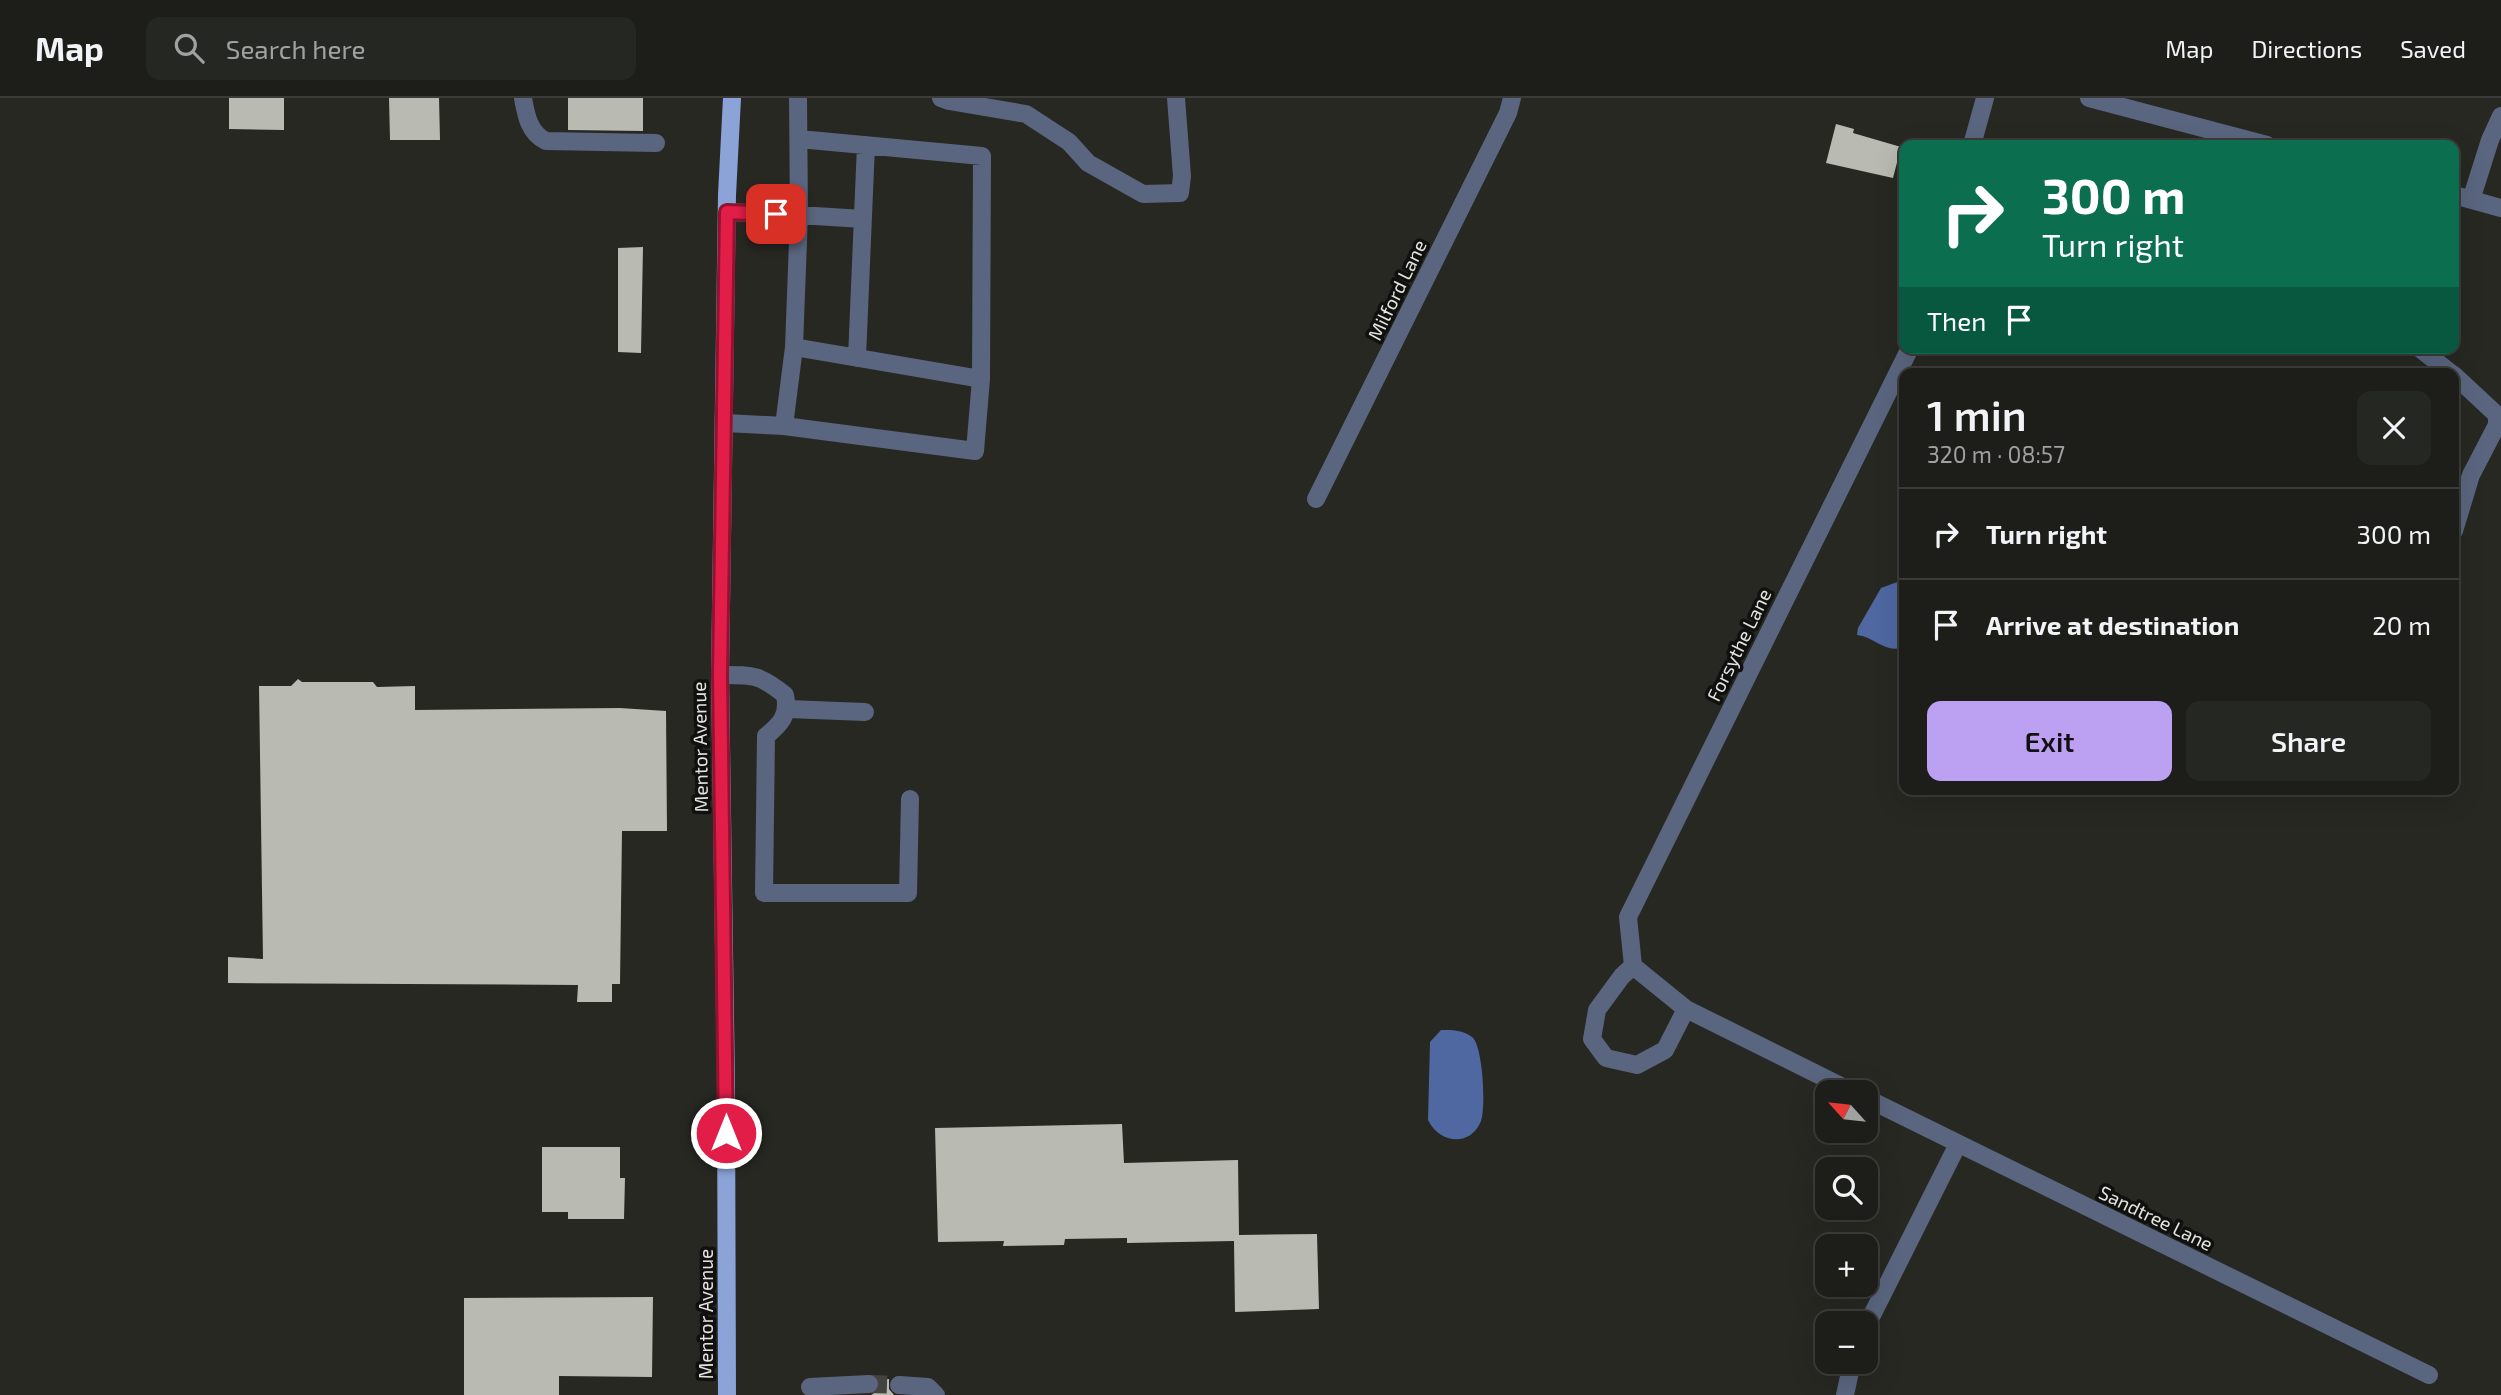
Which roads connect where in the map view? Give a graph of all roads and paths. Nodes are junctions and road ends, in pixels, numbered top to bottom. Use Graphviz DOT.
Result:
graph roads {
  1 [pos="523,98"];
  2 [pos="732,98"];
  3 [pos="799,98"];
  4 [pos="941,98"];
  5 [pos="1176,98"];
  6 [pos="1512,98"];
  7 [pos="1985,98"];
  8 [pos="2089,98"];
  9 [pos="2501,116"];
  10 [pos="799,139"];
  11 [pos="1973,140"];
  12 [pos="2248,140"];
  13 [pos="656,143"];
  14 [pos="866,145"];
  15 [pos="2462,197"];
  16 [pos="2501,208"];
  17 [pos="727,212"];
  18 [pos="799,215"];
  19 [pos="863,219"];
  20 [pos="794,347"];
  21 [pos="2427,354"];
  22 [pos="857,358"];
  23 [pos="2444,368"];
  24 [pos="1899,370"];
  25 [pos="981,379"];
  26 [pos="2459,380"];
  27 [pos="725,423"];
  28 [pos="784,426"];
  29 [pos="1316,499"];
  30 [pos="2459,515"];
  31 [pos="720,675"];
  32 [pos="788,709"];
  33 [pos="865,712"];
  34 [pos="910,799"];
  35 [pos="1633,966"];
  36 [pos="1686,1009"];
  37 [pos="1829,1080"];
  38 [pos="1878,1104"];
  39 [pos="1958,1144"];
  40 [pos="1874,1311"];
  41 [pos="1849,1374"];
  42 [pos="2428,1375"];
  43 [pos="869,1384"];
  44 [pos="899,1385"];
  45 [pos="810,1387"];
  46 [pos="727,1395"];
  47 [pos="936,1395"];
  48 [pos="1845,1395"];
  1 -- 13 [label="street"];
  2 -- 17 [label="main road, Mentor Avenue"];
  3 -- 10 [label="street"];
  4 -- 5 [label="street"];
  6 -- 29 [label="street, Milford Lane"];
  7 -- 11 [label="street"];
  8 -- 12 [label="street"];
  9 -- 15 [label="street"];
  10 -- 14 [label="street"];
  10 -- 18 [label="street"];
  14 -- 19 [label="street"];
  14 -- 25 [label="street"];
  15 -- 16 [label="street"];
  17 -- 18 [label="street"];
  17 -- 27 [label="main road, Mentor Avenue"];
  18 -- 19 [label="street"];
  18 -- 20 [label="street"];
  19 -- 22 [label="street"];
  20 -- 22 [label="street"];
  20 -- 28 [label="street"];
  21 -- 23 [label="street"];
  22 -- 25 [label="street"];
  24 -- 35 [label="street, Forsythe Lane"];
  25 -- 28 [label="street"];
  26 -- 30 [label="street"];
  27 -- 28 [label="street"];
  27 -- 31 [label="main road, Mentor Avenue"];
  31 -- 32 [label="street"];
  31 -- 46 [label="main road, Mentor Avenue"];
  32 -- 33 [label="street"];
  32 -- 34 [label="street"];
  35 -- 36 [label="street"];
  35 -- 36 [label="street"];
  36 -- 37 [label="street"];
  38 -- 39 [label="street, Sandtree Lane"];
  39 -- 40 [label="street"];
  39 -- 42 [label="street, Sandtree Lane"];
  41 -- 48 [label="street"];
  43 -- 45 [label="street"];
  44 -- 47 [label="street"];
}
